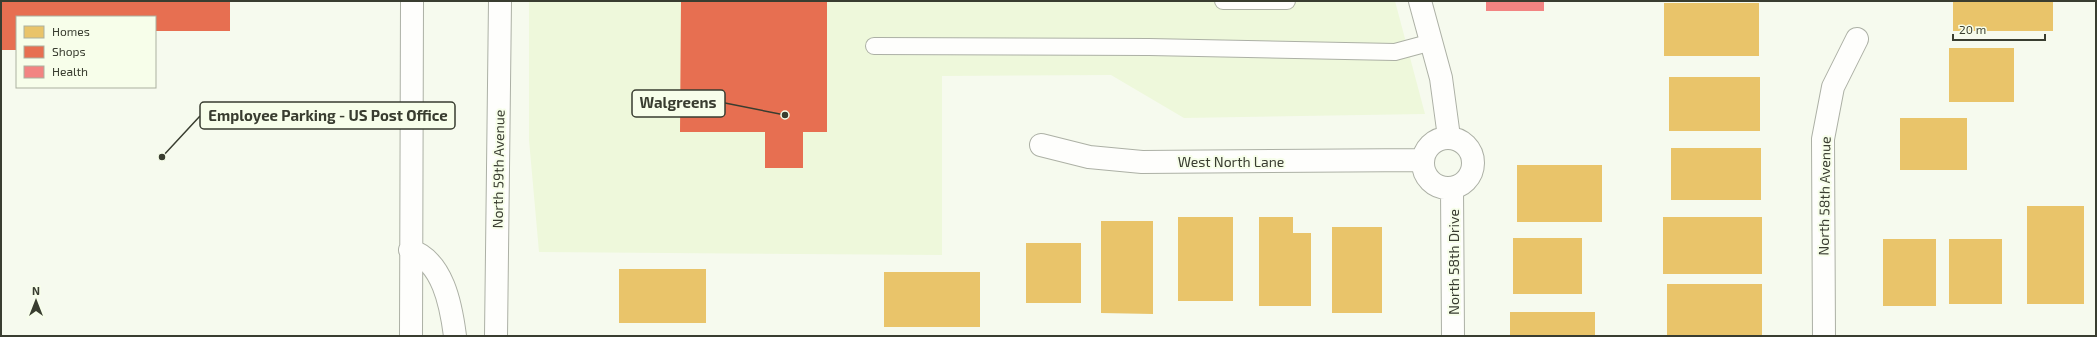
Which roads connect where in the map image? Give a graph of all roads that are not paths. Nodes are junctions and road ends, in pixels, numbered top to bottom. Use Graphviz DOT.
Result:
graph roads {
  1 [pos="412,1"];
  2 [pos="500,1"];
  3 [pos="1223,1"];
  4 [pos="1287,1"];
  5 [pos="1420,1"];
  6 [pos="1857,39"];
  7 [pos="1432,42"];
  8 [pos="874,46"];
  9 [pos="1448,137"];
  10 [pos="1041,145"];
  11 [pos="1423,160"];
  12 [pos="1452,188"];
  13 [pos="410,250"];
  14 [pos="411,336"];
  15 [pos="455,336"];
  16 [pos="496,336"];
  17 [pos="1453,336"];
  18 [pos="1824,336"];
  1 -- 13 [label="street"];
  2 -- 16 [label="street, North 59th Avenue"];
  3 -- 4 [label="lane"];
  5 -- 7 [label="street"];
  6 -- 18 [label="street, North 58th Avenue"];
  7 -- 8 [label="lane"];
  7 -- 9 [label="street"];
  9 -- 11 [label="street"];
  9 -- 12 [label="street"];
  10 -- 11 [label="street, West North Lane"];
  11 -- 12 [label="street"];
  12 -- 17 [label="street, North 58th Drive"];
  13 -- 14 [label="street"];
  13 -- 15 [label="street"];
}
